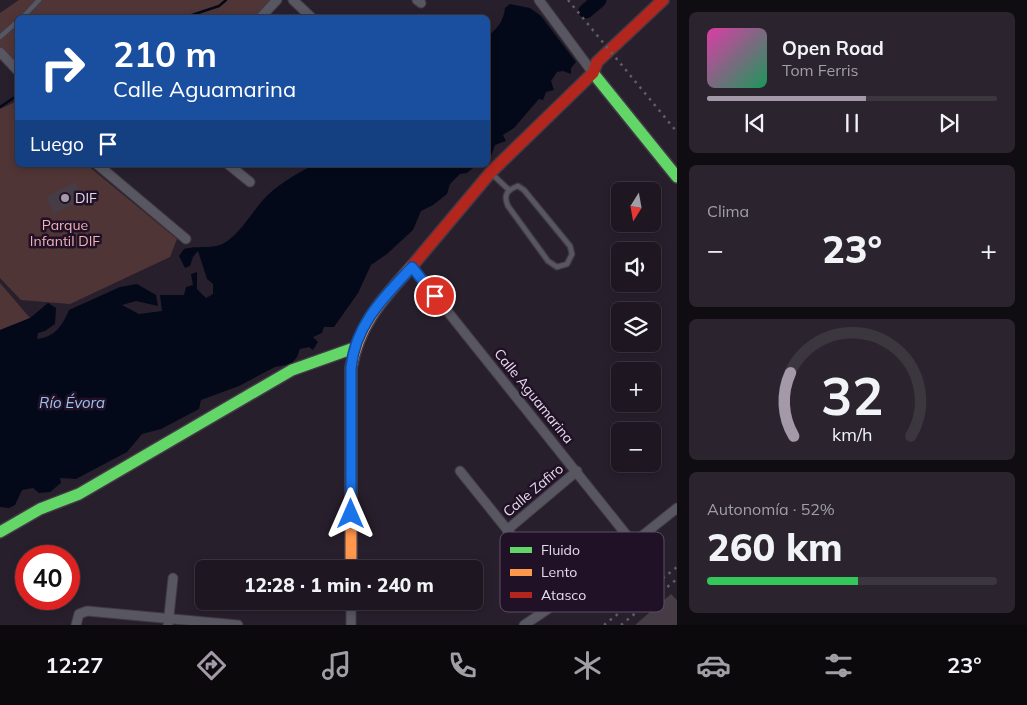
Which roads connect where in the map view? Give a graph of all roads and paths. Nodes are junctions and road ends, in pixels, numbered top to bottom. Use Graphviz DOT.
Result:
graph roads {
  1 [pos="39,0"];
  2 [pos="277,0"];
  3 [pos="294,0"];
  4 [pos="539,0"];
  5 [pos="663,0"];
  6 [pos="25,15"];
  7 [pos="263,15"];
  8 [pos="309,15"];
  9 [pos="15,24"];
  10 [pos="0,37"];
  11 [pos="0,52"];
  12 [pos="15,69"];
  13 [pos="593,73"];
  14 [pos="101,167"];
  15 [pos="231,167"];
  16 [pos="490,172"];
  17 [pos="677,177"];
  18 [pos="250,182"];
  19 [pos="509,190"];
  20 [pos="186,239"];
  21 [pos="412,267"];
  22 [pos="354,348"];
  23 [pos="460,471"];
  24 [pos="577,471"];
  25 [pos="677,508"];
  26 [pos="507,530"];
  27 [pos="0,532"];
  28 [pos="624,532"];
  29 [pos="647,532"];
  30 [pos="351,560"];
  31 [pos="173,578"];
  32 [pos="351,610"];
  33 [pos="544,612"];
  34 [pos="76,621"];
  35 [pos="169,622"];
  36 [pos="238,625"];
  37 [pos="351,625"];
  38 [pos="524,625"];
  1 -- 6 [label="lane"];
  2 -- 7 [label="street"];
  3 -- 8 [label="street"];
  4 -- 13 [label="street"];
  5 -- 13 [label="street"];
  9 -- 10 [label="lane"];
  11 -- 12 [label="street"];
  13 -- 16 [label="street"];
  13 -- 17 [label="street"];
  14 -- 20 [label="street"];
  15 -- 18 [label="street"];
  16 -- 19 [label="lane"];
  16 -- 21 [label="street"];
  19 -- 19 [label="lane"];
  21 -- 22 [label="street"];
  21 -- 24 [label="street, Calle Aguamarina"];
  22 -- 27 [label="street"];
  22 -- 30 [label="street"];
  23 -- 26 [label="street"];
  24 -- 26 [label="street, Calle Zafiro"];
  24 -- 28 [label="street, Calle Aguamarina"];
  25 -- 29 [label="street"];
  31 -- 35 [label="street"];
  32 -- 37 [label="street"];
  33 -- 38 [label="street"];
  34 -- 35 [label="street"];
  35 -- 36 [label="street"];
}
